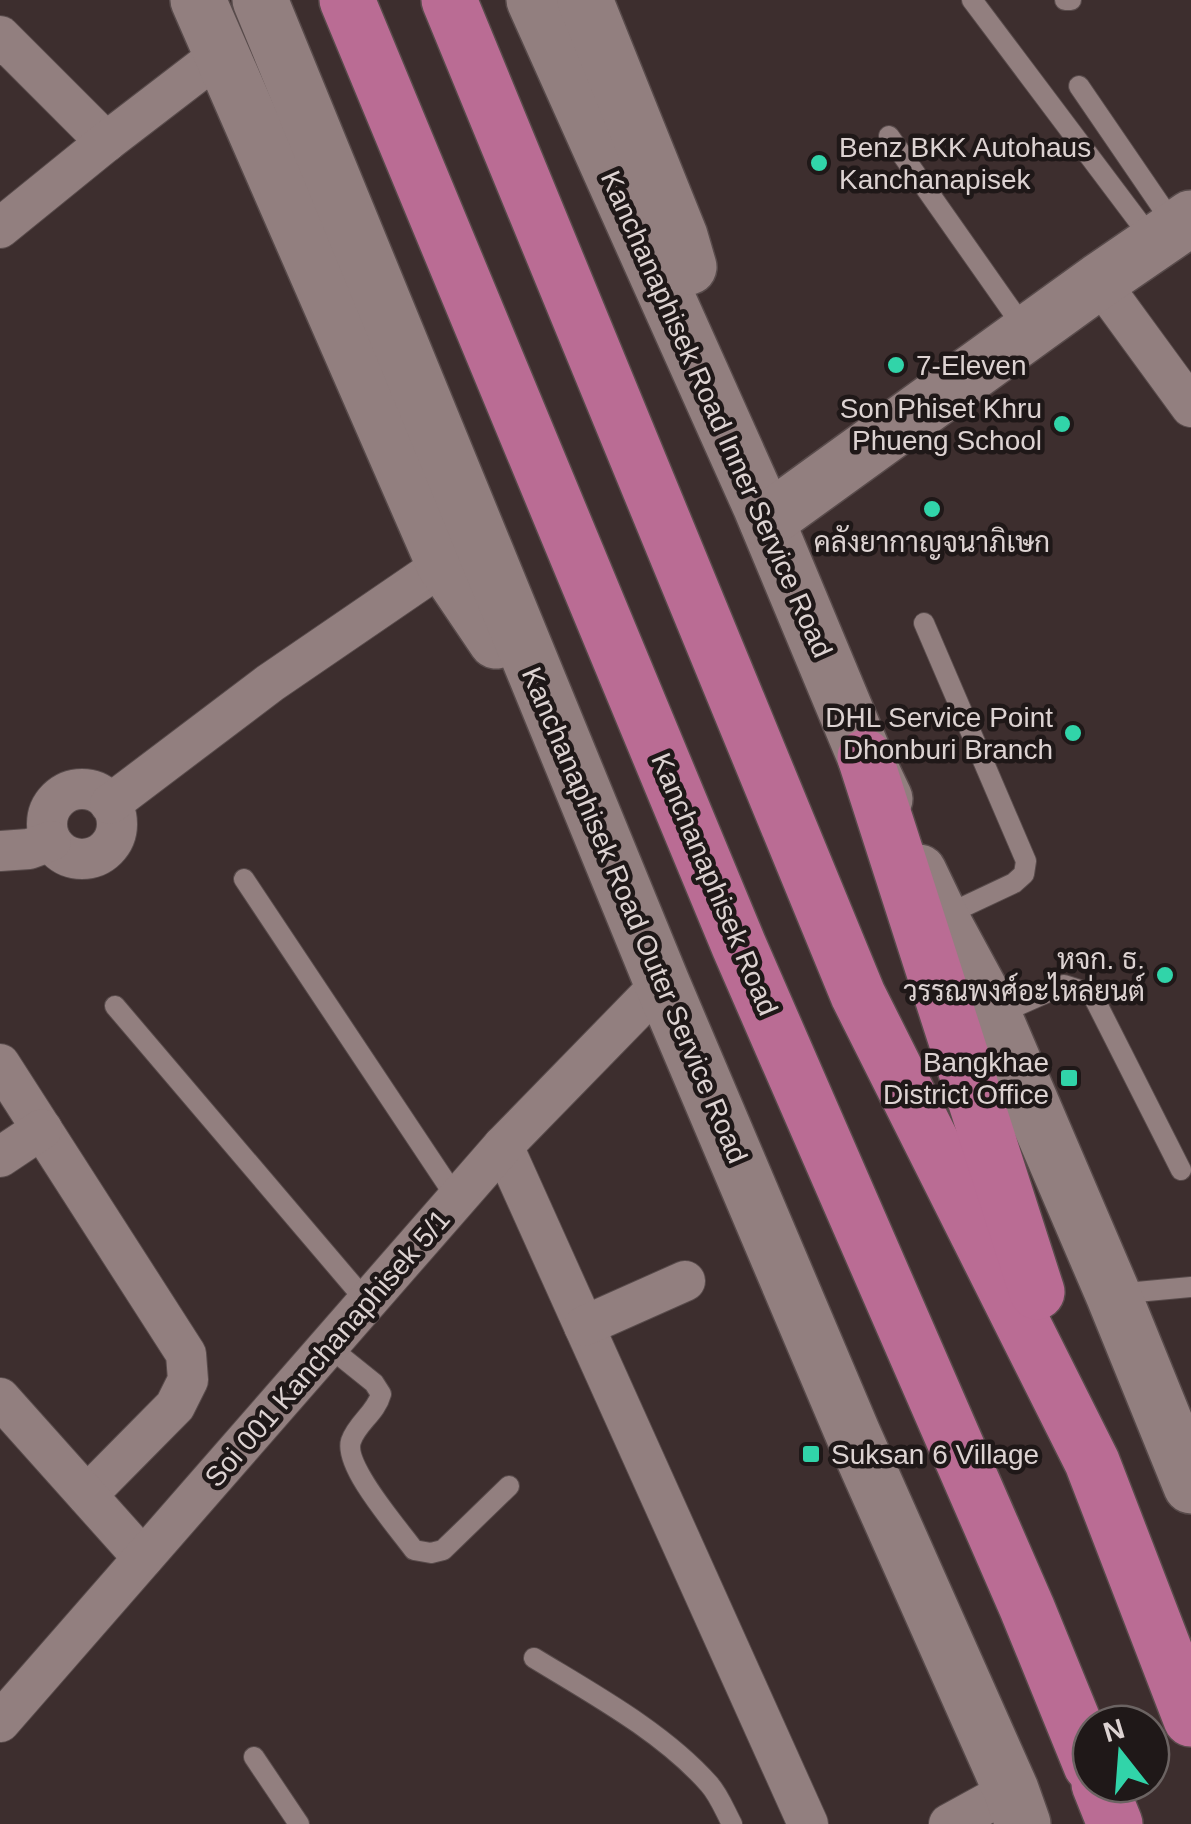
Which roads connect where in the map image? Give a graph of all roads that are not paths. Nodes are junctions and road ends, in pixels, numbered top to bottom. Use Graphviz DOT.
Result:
graph roads {
  1 [pos="198,0"];
  2 [pos="260,0"];
  3 [pos="347,0"];
  4 [pos="449,0"];
  5 [pos="534,0"];
  6 [pos="585,0"];
  7 [pos="972,0"];
  8 [pos="0,36"];
  9 [pos="222,53"];
  10 [pos="1079,86"];
  11 [pos="889,136"];
  12 [pos="106,142"];
  13 [pos="0,228"];
  14 [pos="1174,230"];
  15 [pos="1099,281"];
  16 [pos="1027,332"];
  17 [pos="1191,407"];
  18 [pos="764,513"];
  19 [pos="444,564"];
  20 [pos="924,623"];
  21 [pos="557,730"];
  22 [pos="865,757"];
  23 [pos="0,851"];
  24 [pos="244,879"];
  25 [pos="941,918"];
  26 [pos="662,982"];
  27 [pos="115,1006"];
  28 [pos="994,1016"];
  29 [pos="0,1064"];
  30 [pos="42,1129"];
  31 [pos="503,1146"];
  32 [pos="0,1157"];
  33 [pos="1181,1170"];
  34 [pos="457,1199"];
  35 [pos="685,1281"];
  36 [pos="1191,1286"];
  37 [pos="1113,1294"];
  38 [pos="367,1302"];
  39 [pos="584,1326"];
  40 [pos="328,1346"];
  41 [pos="0,1398"];
  42 [pos="1092,1462"];
  43 [pos="509,1486"];
  44 [pos="1191,1486"];
  45 [pos="88,1495"];
  46 [pos="144,1558"];
  47 [pos="534,1658"];
  48 [pos="1071,1717"];
  49 [pos="1191,1719"];
  50 [pos="0,1722"];
  51 [pos="254,1757"];
  52 [pos="1017,1807"];
  53 [pos="299,1824"];
  54 [pos="732,1824"];
  55 [pos="808,1824"];
  56 [pos="949,1824"];
  1 -- 9 [label="main road"];
  2 -- 21 [label="main road, Kanchanaphisek Road Outer Service Road"];
  3 -- 48 [label="highway, Kanchanaphisek Road"];
  4 -- 42 [label="highway"];
  5 -- 18 [label="main road, Kanchanaphisek Road Inner Service Road"];
  6 -- 18 [label="main road"];
  7 -- 14 [label="lane"];
  8 -- 12 [label="street"];
  9 -- 12 [label="street"];
  9 -- 19 [label="main road"];
  10 -- 14 [label="lane"];
  11 -- 16 [label="lane"];
  12 -- 13 [label="street"];
  14 -- 15 [label="main road"];
  15 -- 16 [label="main road"];
  15 -- 17 [label="street"];
  16 -- 18 [label="main road"];
  18 -- 22 [label="main road, Kanchanaphisek Road Inner Service Road"];
  19 -- 21 [label="main road"];
  19 -- 23 [label="street"];
  20 -- 25 [label="lane"];
  21 -- 26 [label="main road, Kanchanaphisek Road Outer Service Road"];
  22 -- 25 [label="main road, Kanchanaphisek Road Inner Service Road"];
  22 -- 42 [label="highway"];
  24 -- 34 [label="lane"];
  25 -- 28 [label="main road, Kanchanaphisek Road Inner Service Road"];
  26 -- 31 [label="street, Soi 001 Kanchanaphisek 5/1"];
  26 -- 52 [label="main road, Kanchanaphisek Road Outer Service Road"];
  27 -- 38 [label="lane"];
  28 -- 33 [label="lane"];
  28 -- 37 [label="main road, Kanchanaphisek Road Inner Service Road"];
  29 -- 30 [label="street"];
  30 -- 32 [label="street"];
  30 -- 45 [label="street"];
  31 -- 34 [label="street, Soi 001 Kanchanaphisek 5/1"];
  31 -- 39 [label="street"];
  34 -- 38 [label="street, Soi 001 Kanchanaphisek 5/1"];
  35 -- 39 [label="street"];
  36 -- 37 [label="lane"];
  37 -- 44 [label="main road, Kanchanaphisek Road Inner Service Road"];
  38 -- 40 [label="street, Soi 001 Kanchanaphisek 5/1"];
  39 -- 55 [label="street"];
  40 -- 43 [label="lane"];
  40 -- 46 [label="street, Soi 001 Kanchanaphisek 5/1"];
  41 -- 45 [label="street"];
  42 -- 49 [label="highway"];
  45 -- 46 [label="street"];
  46 -- 50 [label="street, Soi 001 Kanchanaphisek 5/1"];
  47 -- 54 [label="lane"];
  51 -- 53 [label="lane"];
  52 -- 56 [label="street"];
}
